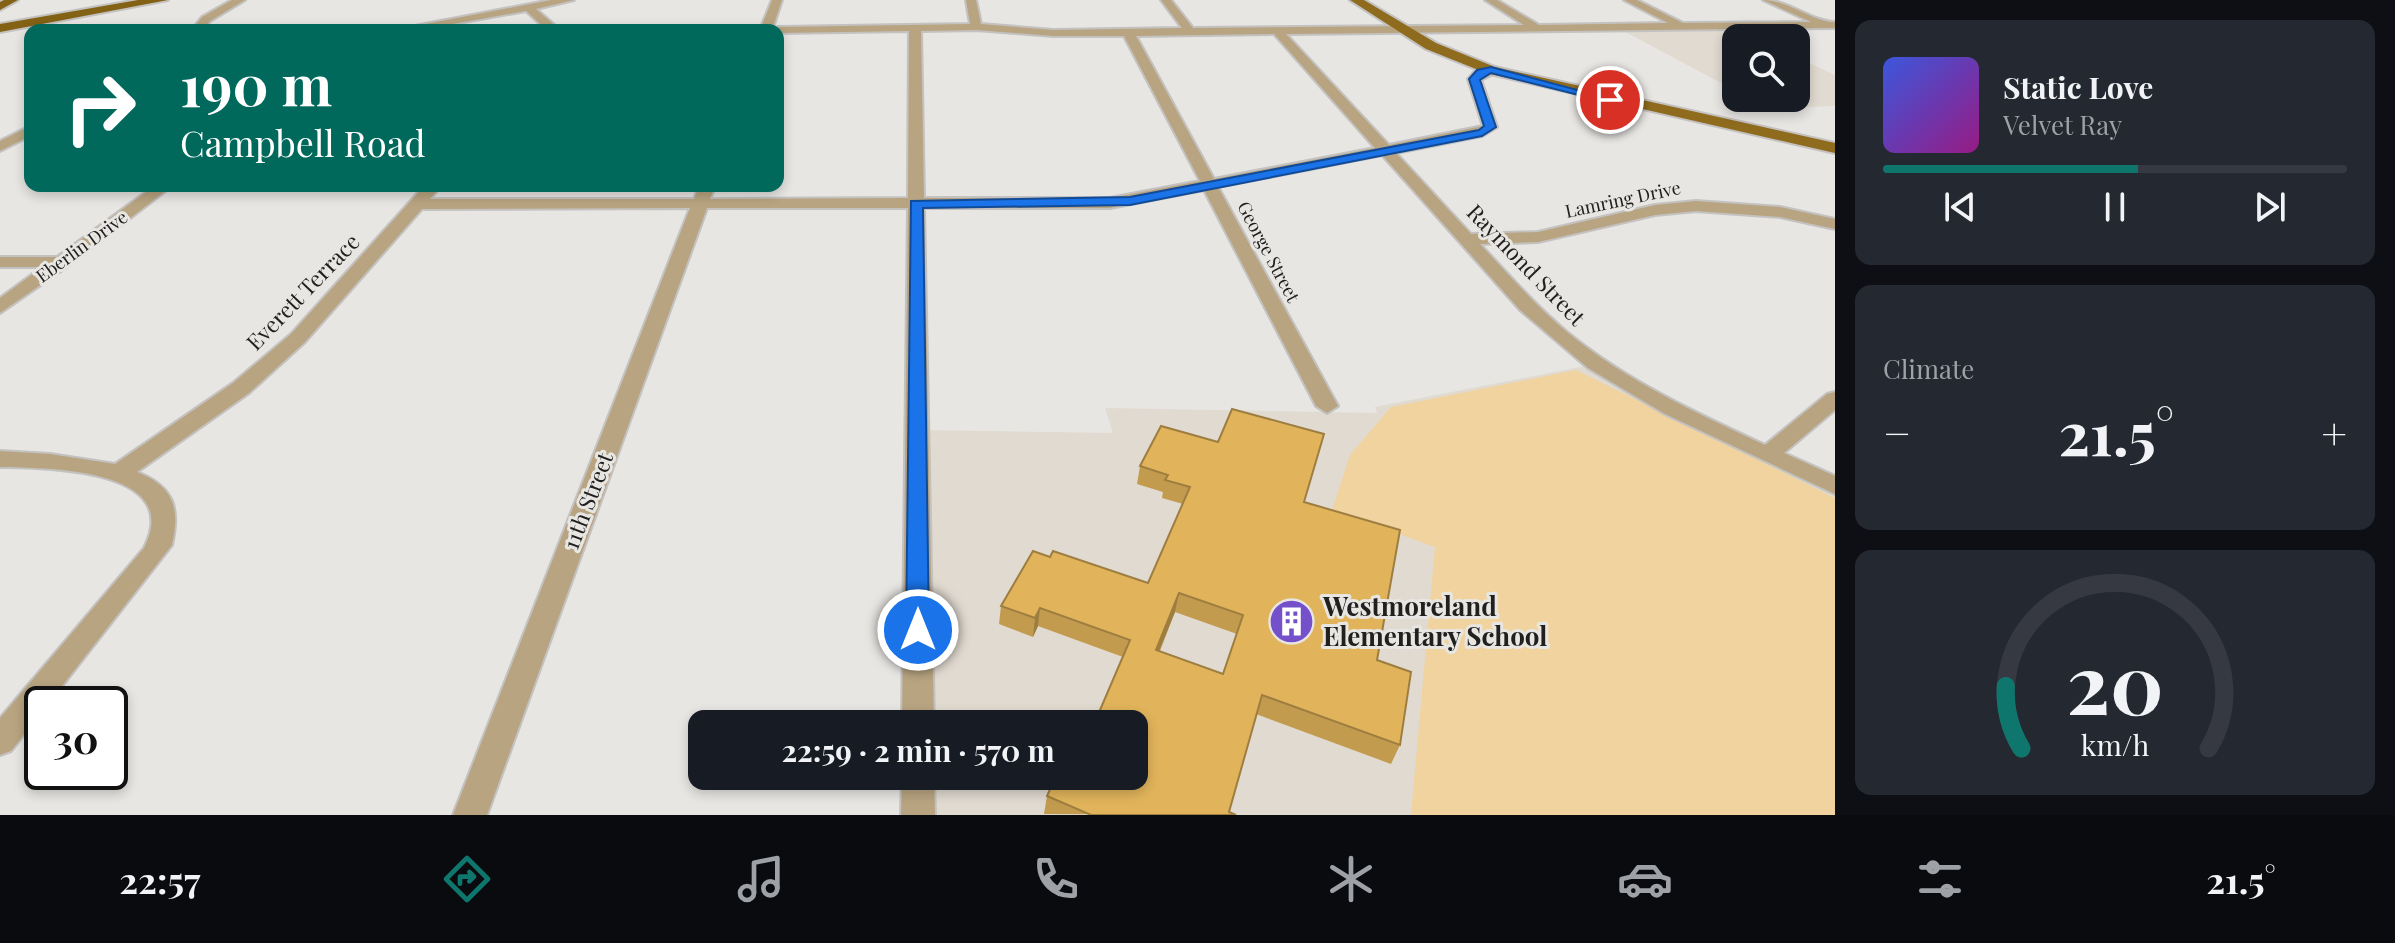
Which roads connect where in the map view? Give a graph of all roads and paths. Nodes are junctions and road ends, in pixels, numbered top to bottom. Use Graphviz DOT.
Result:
graph roads {
  1 [pos="12,0"];
  2 [pos="125,0"];
  3 [pos="162,0"];
  4 [pos="240,0"];
  5 [pos="569,0"];
  6 [pos="777,0"];
  7 [pos="971,0"];
  8 [pos="1166,0"];
  9 [pos="1356,0"];
  10 [pos="1490,0"];
  11 [pos="1629,0"];
  12 [pos="1768,0"];
  13 [pos="42,5"];
  14 [pos="0,7"];
  15 [pos="529,8"];
  16 [pos="202,24"];
  17 [pos="435,24"];
  18 [pos="547,24"];
  19 [pos="768,24"];
  20 [pos="1833,25"];
  21 [pos="976,27"];
  22 [pos="1684,27"];
  23 [pos="0,28"];
  24 [pos="1538,29"];
  25 [pos="784,30"];
  26 [pos="915,30"];
  27 [pos="1404,30"];
  28 [pos="1277,31"];
  29 [pos="1128,32"];
  30 [pos="1190,32"];
  31 [pos="1491,70"];
  32 [pos="24,133"];
  33 [pos="0,147"];
  34 [pos="1835,148"];
  35 [pos="1387,151"];
  36 [pos="1209,186"];
  37 [pos="156,192"];
  38 [pos="428,192"];
  39 [pos="703,195"];
  40 [pos="417,204"];
  41 [pos="916,204"];
  42 [pos="1835,224"];
  43 [pos="1466,239"];
  44 [pos="0,262"];
  45 [pos="62,262"];
  46 [pos="0,307"];
  47 [pos="1835,399"];
  48 [pos="1327,406"];
  49 [pos="1768,454"];
  50 [pos="0,459"];
  51 [pos="119,473"];
  52 [pos="1835,486"];
  53 [pos="918,710"];
  54 [pos="0,741"];
  55 [pos="918,790"];
  56 [pos="470,815"];
  57 [pos="918,815"];
  1 -- 14 [label="highway"];
  2 -- 13 [label="highway"];
  3 -- 23 [label="highway"];
  4 -- 16 [label="street"];
  5 -- 15 [label="street"];
  6 -- 19 [label="street"];
  7 -- 21 [label="street"];
  8 -- 30 [label="street"];
  9 -- 27 [label="main road"];
  10 -- 24 [label="street"];
  11 -- 22 [label="street"];
  12 -- 20 [label="street"];
  15 -- 17 [label="street"];
  15 -- 18 [label="street"];
  20 -- 22 [label="street"];
  21 -- 26 [label="street"];
  21 -- 29 [label="street"];
  22 -- 24 [label="street"];
  24 -- 27 [label="street"];
  25 -- 26 [label="street"];
  26 -- 41 [label="street"];
  27 -- 28 [label="street"];
  27 -- 31 [label="main road"];
  28 -- 30 [label="street"];
  28 -- 35 [label="street, Raymond Street"];
  29 -- 30 [label="street"];
  29 -- 36 [label="street, George Street"];
  31 -- 34 [label="main road"];
  31 -- 35 [label="street"];
  32 -- 33 [label="street"];
  35 -- 36 [label="street"];
  35 -- 43 [label="street, Raymond Street"];
  36 -- 41 [label="street"];
  36 -- 48 [label="street, George Street"];
  37 -- 45 [label="street, Eberlin Drive"];
  38 -- 40 [label="street, Everett Terrace"];
  39 -- 40 [label="street"];
  39 -- 41 [label="street"];
  39 -- 56 [label="street, 11th Street"];
  40 -- 51 [label="street, Everett Terrace"];
  41 -- 53 [label="street"];
  42 -- 43 [label="street, Lamring Drive"];
  43 -- 49 [label="street, Raymond Street"];
  44 -- 45 [label="street"];
  45 -- 46 [label="street, Eberlin Drive"];
  47 -- 49 [label="street"];
  49 -- 52 [label="street, Raymond Street"];
  50 -- 51 [label="street"];
  51 -- 54 [label="street"];
  55 -- 57 [label="street"];
}
